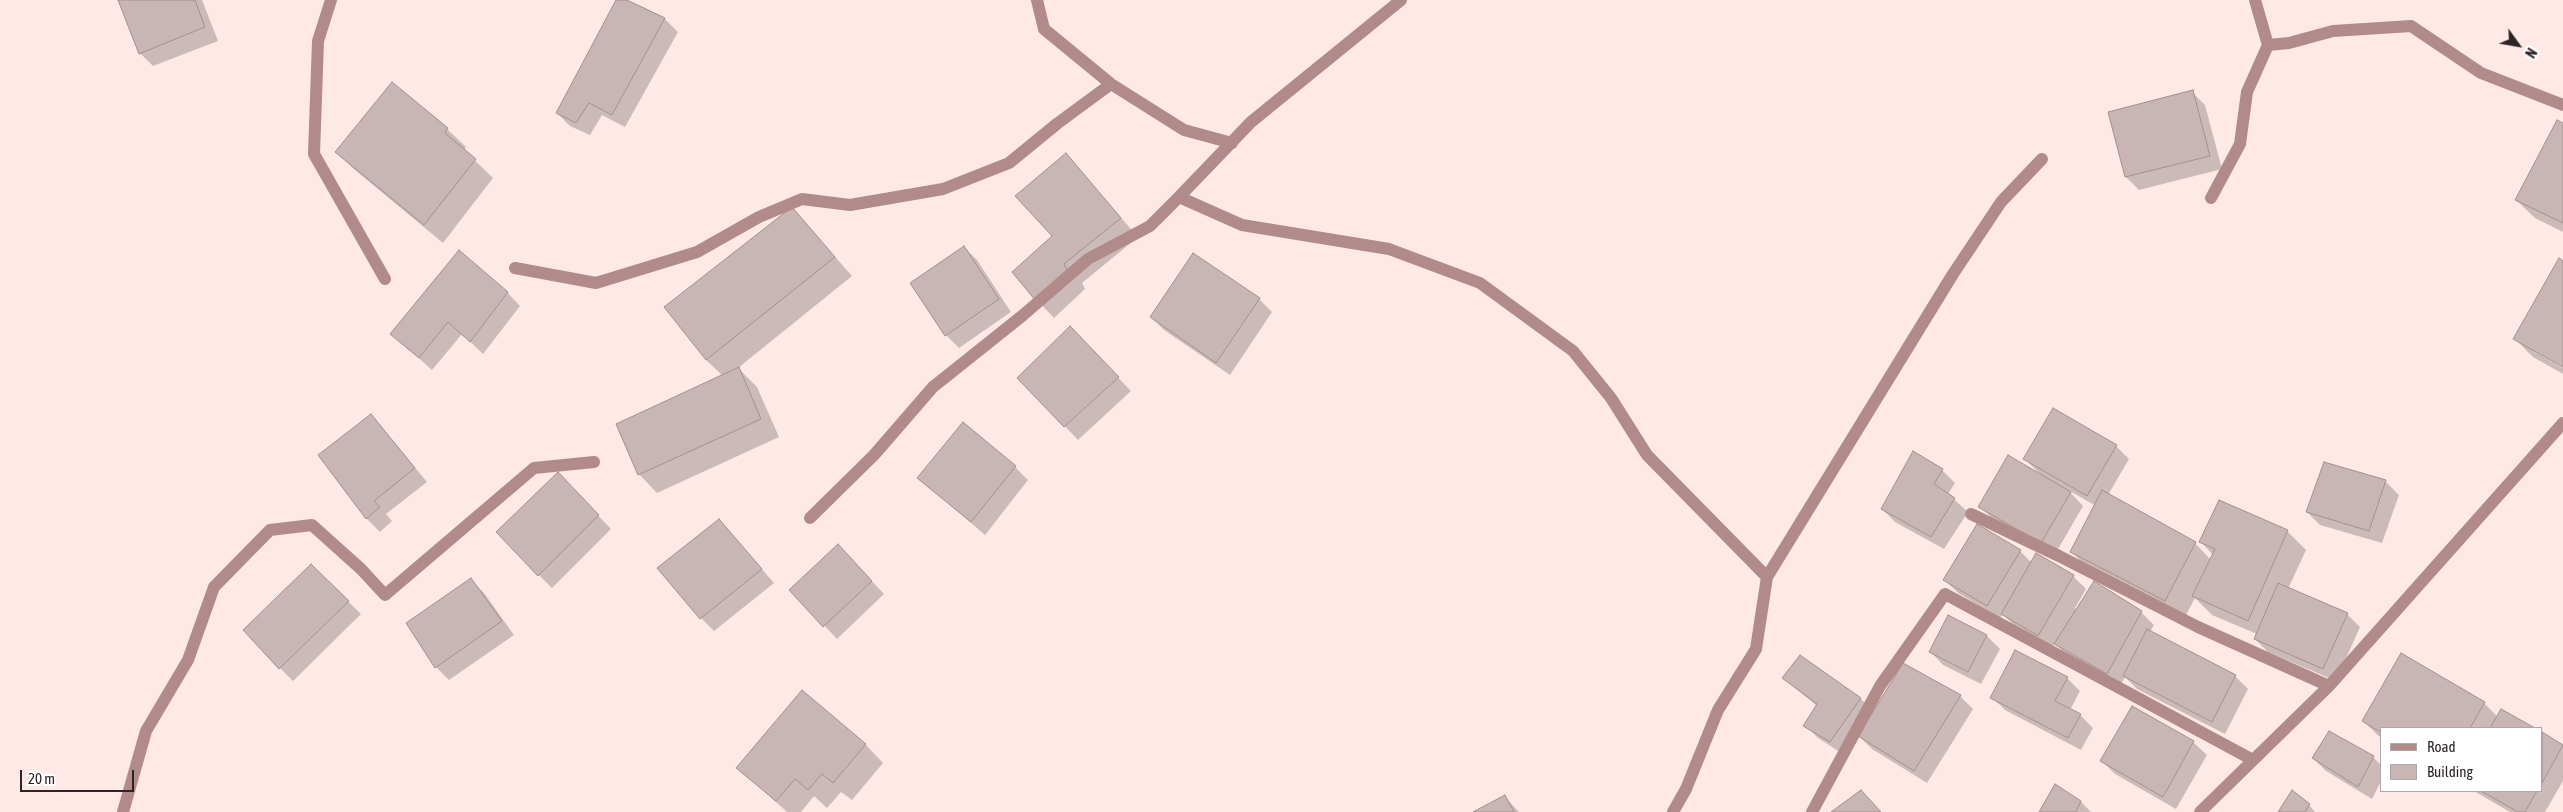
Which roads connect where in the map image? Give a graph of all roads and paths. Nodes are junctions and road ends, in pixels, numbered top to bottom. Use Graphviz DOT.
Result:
graph roads {
  1 [pos="332,0"];
  2 [pos="1037,0"];
  3 [pos="1401,0"];
  4 [pos="2254,0"];
  5 [pos="2268,45"];
  6 [pos="1111,84"];
  7 [pos="2563,105"];
  8 [pos="1232,143"];
  9 [pos="2042,159"];
  10 [pos="1179,197"];
  11 [pos="2211,198"];
  12 [pos="515,268"];
  13 [pos="385,279"];
  14 [pos="2563,423"];
  15 [pos="594,462"];
  16 [pos="1971,514"];
  17 [pos="810,518"];
  18 [pos="1767,577"];
  19 [pos="2329,686"];
  20 [pos="2253,760"];
  21 [pos="124,812"];
  22 [pos="1673,812"];
  23 [pos="1812,812"];
  24 [pos="2200,812"];
  1 -- 13 [label="street"];
  2 -- 6 [label="street"];
  3 -- 8 [label="street"];
  4 -- 5 [label="street"];
  5 -- 7 [label="street"];
  5 -- 11 [label="street"];
  6 -- 8 [label="street"];
  6 -- 12 [label="street"];
  8 -- 10 [label="street"];
  9 -- 18 [label="street"];
  10 -- 17 [label="street"];
  10 -- 18 [label="street"];
  14 -- 19 [label="street"];
  15 -- 21 [label="street"];
  16 -- 19 [label="street"];
  18 -- 22 [label="street"];
  19 -- 20 [label="street"];
  20 -- 23 [label="street"];
  20 -- 24 [label="street"];
}
